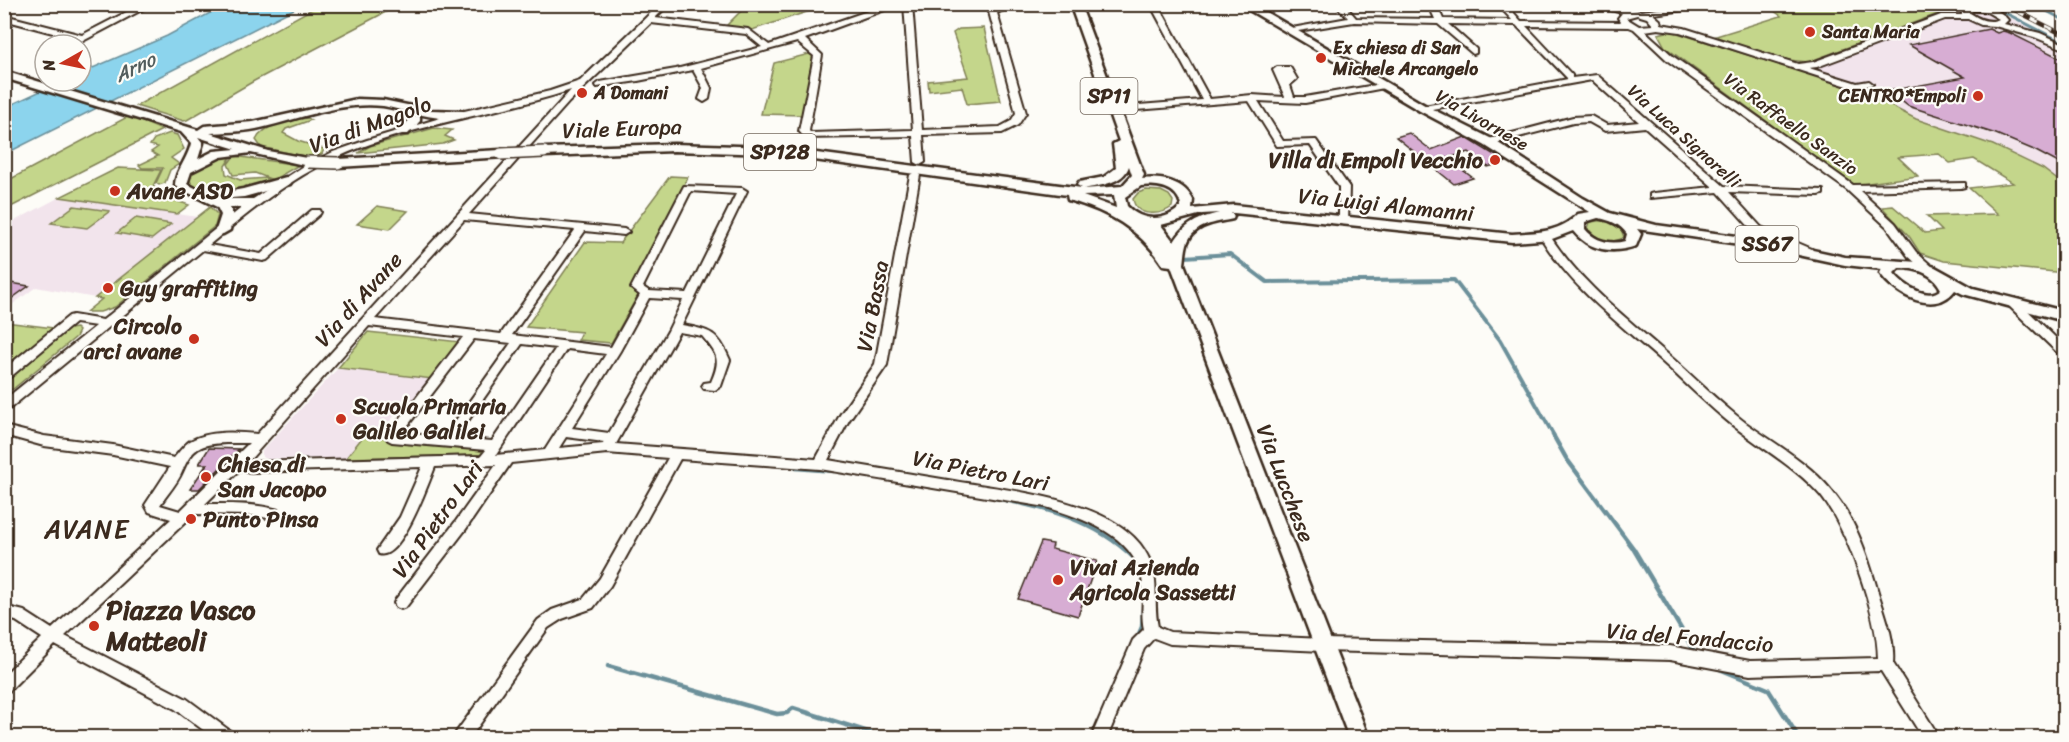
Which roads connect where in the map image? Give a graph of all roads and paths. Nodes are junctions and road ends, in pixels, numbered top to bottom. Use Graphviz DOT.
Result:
graph roads {
  1 [pos="149,4"];
  2 [pos="665,4"];
  3 [pos="897,4"];
  4 [pos="908,4"];
  5 [pos="1041,4"];
  6 [pos="1075,4"];
  7 [pos="1154,4"];
  8 [pos="1244,4"];
  9 [pos="1339,4"];
  10 [pos="1432,4"];
  11 [pos="1501,4"];
  12 [pos="1693,4"];
  13 [pos="1978,4"];
  14 [pos="1602,5"];
  15 [pos="1682,8"];
  16 [pos="1969,10"];
  17 [pos="1990,11"];
  18 [pos="1637,13"];
  19 [pos="4,17"];
  20 [pos="2003,18"];
  21 [pos="650,20"];
  22 [pos="1354,20"];
  23 [pos="1440,21"];
  24 [pos="1627,21"];
  25 [pos="1518,24"];
  26 [pos="1995,24"];
  27 [pos="1655,25"];
  28 [pos="1292,30"];
  29 [pos="2037,35"];
  30 [pos="798,38"];
  31 [pos="1653,43"];
  32 [pos="767,47"];
  33 [pos="2064,47"];
  34 [pos="1473,51"];
  35 [pos="1788,64"];
  36 [pos="696,67"];
  37 [pos="4,74"];
  38 [pos="1569,77"];
  39 [pos="584,82"];
  40 [pos="1285,84"];
  41 [pos="1869,84"];
  42 [pos="600,85"];
  43 [pos="1384,85"];
  44 [pos="553,93"];
  45 [pos="1252,98"];
  46 [pos="704,99"];
  47 [pos="1290,99"];
  48 [pos="566,100"];
  49 [pos="519,101"];
  50 [pos="1207,101"];
  51 [pos="542,103"];
  52 [pos="409,107"];
  53 [pos="1424,109"];
  54 [pos="1114,110"];
  55 [pos="463,114"];
  56 [pos="551,117"];
  57 [pos="430,118"];
  58 [pos="416,119"];
  59 [pos="279,120"];
  60 [pos="1647,123"];
  61 [pos="180,126"];
  62 [pos="404,132"];
  63 [pos="919,133"];
  64 [pos="1488,142"];
  65 [pos="257,151"];
  66 [pos="920,162"];
  67 [pos="188,169"];
  68 [pos="915,175"];
  69 [pos="286,181"];
  70 [pos="1014,183"];
  71 [pos="1961,185"];
  72 [pos="1128,187"];
  73 [pos="1851,188"];
  74 [pos="1721,189"];
  75 [pos="1072,190"];
  76 [pos="1181,192"];
  77 [pos="1819,192"];
  78 [pos="1654,196"];
  79 [pos="225,201"];
  80 [pos="254,203"];
  81 [pos="1120,206"];
  82 [pos="1234,209"];
  83 [pos="316,212"];
  84 [pos="1270,213"];
  85 [pos="460,216"];
  86 [pos="1606,216"];
  87 [pos="1177,217"];
  88 [pos="1620,220"];
  89 [pos="1144,221"];
  90 [pos="1344,221"];
  91 [pos="1749,222"];
  92 [pos="1577,225"];
  93 [pos="582,228"];
  94 [pos="223,230"];
  95 [pos="624,232"];
  96 [pos="1685,234"];
  97 [pos="1540,237"];
  98 [pos="1735,239"];
  99 [pos="1902,240"];
  100 [pos="1592,241"];
  101 [pos="1631,243"];
  102 [pos="1170,246"];
  103 [pos="201,247"];
  104 [pos="1819,254"];
  105 [pos="1848,262"];
  106 [pos="1896,264"];
  107 [pos="1933,272"];
  108 [pos="1182,279"];
  109 [pos="1895,284"];
  110 [pos="646,294"];
  111 [pos="1942,296"];
  112 [pos="690,297"];
  113 [pos="1989,297"];
  114 [pos="2013,303"];
  115 [pos="1191,304"];
  116 [pos="2064,316"];
  117 [pos="366,322"];
  118 [pos="106,324"];
  119 [pos="675,328"];
  120 [pos="471,334"];
  121 [pos="504,338"];
  122 [pos="519,340"];
  123 [pos="564,345"];
  124 [pos="614,351"];
  125 [pos="2064,352"];
  126 [pos="4,376"];
  127 [pos="708,386"];
  128 [pos="4,407"];
  129 [pos="4,430"];
  130 [pos="563,432"];
  131 [pos="261,439"];
  132 [pos="446,443"];
  133 [pos="610,443"];
  134 [pos="495,446"];
  135 [pos="549,454"];
  136 [pos="676,454"];
  137 [pos="507,459"];
  138 [pos="486,461"];
  139 [pos="431,462"];
  140 [pos="177,464"];
  141 [pos="820,464"];
  142 [pos="237,465"];
  143 [pos="188,513"];
  144 [pos="273,513"];
  145 [pos="384,550"];
  146 [pos="401,603"];
  147 [pos="4,612"];
  148 [pos="1152,631"];
  149 [pos="53,637"];
  150 [pos="1323,645"];
  151 [pos="1885,664"];
  152 [pos="4,686"];
  153 [pos="227,738"];
  154 [pos="460,738"];
  155 [pos="1099,738"];
  156 [pos="1359,738"];
  157 [pos="1932,738"];
  1 -- 19 [label="street"];
  2 -- 21 [label="street, Via di Avane"];
  3 -- 30 [label="street"];
  4 -- 63 [label="street"];
  5 -- 63 [label="street"];
  6 -- 54 [label="main road, SP11"];
  7 -- 50 [label="street"];
  8 -- 28 [label="main road, Via Livornese"];
  9 -- 22 [label="street"];
  10 -- 23 [label="street"];
  11 -- 25 [label="street"];
  12 -- 15 [label="street"];
  13 -- 17 [label="street"];
  14 -- 18 [label="street, Via Raffaello Sanzio"];
  14 -- 24 [label="street, Via Raffaello Sanzio"];
  15 -- 18 [label="street"];
  15 -- 27 [label="street"];
  16 -- 17 [label="street"];
  16 -- 26 [label="street"];
  16 -- 35 [label="street"];
  17 -- 20 [label="street"];
  18 -- 24 [label="street"];
  18 -- 27 [label="street"];
  20 -- 26 [label="street"];
  20 -- 29 [label="street"];
  21 -- 32 [label="street"];
  21 -- 39 [label="street, Via di Avane"];
  22 -- 23 [label="street"];
  22 -- 28 [label="street"];
  23 -- 25 [label="street"];
  23 -- 34 [label="street"];
  24 -- 25 [label="street"];
  24 -- 27 [label="street"];
  24 -- 31 [label="street, Via Raffaello Sanzio"];
  25 -- 38 [label="street"];
  26 -- 29 [label="street"];
  27 -- 31 [label="street"];
  27 -- 35 [label="street"];
  28 -- 43 [label="main road, Via Livornese"];
  29 -- 33 [label="street"];
  30 -- 32 [label="street"];
  30 -- 63 [label="street"];
  31 -- 73 [label="street, Via Raffaello Sanzio"];
  32 -- 36 [label="street"];
  35 -- 41 [label="street"];
  36 -- 42 [label="street"];
  36 -- 46 [label="street"];
  37 -- 61 [label="main road, SP128"];
  39 -- 44 [label="street, Via di Magolo"];
  39 -- 48 [label="street, Via di Avane"];
  40 -- 47 [label="street"];
  43 -- 47 [label="street"];
  43 -- 53 [label="main road, Via Livornese"];
  44 -- 48 [label="street"];
  44 -- 49 [label="street, Via di Magolo"];
  45 -- 47 [label="street"];
  45 -- 50 [label="street"];
  45 -- 90 [label="street"];
  48 -- 51 [label="street, Via di Magolo"];
  48 -- 56 [label="street, Via di Avane"];
  49 -- 51 [label="street, Via di Magolo"];
  49 -- 55 [label="street, Via di Magolo"];
  50 -- 54 [label="street"];
  51 -- 56 [label="street"];
  52 -- 57 [label="main road"];
  52 -- 58 [label="main road"];
  52 -- 59 [label="main road"];
  53 -- 60 [label="street, Via Luca Signorelli"];
  53 -- 64 [label="main road, Via Livornese"];
  54 -- 70 [label="main road, SP128"];
  54 -- 72 [label="main road, SP11"];
  55 -- 57 [label="main road"];
  56 -- 85 [label="street, Via di Avane"];
  57 -- 58 [label="main road"];
  57 -- 62 [label="street, Via di Magolo"];
  58 -- 62 [label="main road"];
  59 -- 61 [label="main road"];
  59 -- 65 [label="main road"];
  60 -- 64 [label="street"];
  60 -- 74 [label="street, Via Luca Signorelli"];
  61 -- 65 [label="main road, Viale Europa / SP128"];
  61 -- 67 [label="main road"];
  62 -- 69 [label="street, Via di Magolo"];
  63 -- 66 [label="street"];
  64 -- 86 [label="main road, Via Livornese"];
  65 -- 67 [label="main road"];
  65 -- 70 [label="main road, Viale Europa / SP128, bridge"];
  67 -- 79 [label="main road"];
  68 -- 141 [label="street, Via Bassa"];
  69 -- 79 [label="main road"];
  69 -- 80 [label="street, Via di Magolo"];
  70 -- 75 [label="main road, Viale Europa / SP128"];
  70 -- 115 [label="main road, SP128"];
  71 -- 73 [label="street"];
  72 -- 75 [label="main road, Viale Europa / SP128"];
  72 -- 76 [label="main road"];
  72 -- 81 [label="main road, SP11"];
  73 -- 99 [label="street, Via Raffaello Sanzio"];
  74 -- 77 [label="street"];
  74 -- 78 [label="street"];
  74 -- 91 [label="street, Via Luca Signorelli"];
  75 -- 81 [label="main road, Viale Europa / SP128"];
  76 -- 82 [label="main road, Via Luigi Alamanni"];
  76 -- 87 [label="main road, Via Lucchese"];
  79 -- 80 [label="main road"];
  79 -- 94 [label="main road"];
  80 -- 94 [label="street, Via di Magolo"];
  81 -- 89 [label="main road, Via Lucchese"];
  82 -- 84 [label="main road, Via Luigi Alamanni"];
  82 -- 87 [label="main road, Via Luigi Alamanni"];
  83 -- 103 [label="street"];
  84 -- 90 [label="main road, Via Luigi Alamanni"];
  84 -- 108 [label="main road"];
  85 -- 93 [label="street"];
  85 -- 117 [label="street, Via di Avane"];
  86 -- 88 [label="main road, Via Livornese / SS67"];
  86 -- 92 [label="main road, Via Livornese / SS67"];
  87 -- 89 [label="main road"];
  87 -- 102 [label="main road, Via Lucchese"];
  88 -- 96 [label="main road, Via Livornese / SS67"];
  88 -- 101 [label="main road"];
  89 -- 102 [label="main road, Via Lucchese"];
  90 -- 97 [label="main road, Via Luigi Alamanni"];
  91 -- 98 [label="street"];
  91 -- 104 [label="street, Via Luca Signorelli"];
  92 -- 97 [label="main road, Via Luigi Alamanni"];
  92 -- 100 [label="main road"];
  93 -- 95 [label="street"];
  93 -- 121 [label="street"];
  94 -- 103 [label="street, Via di Magolo"];
  96 -- 98 [label="main road, Via Livornese / SS67"];
  96 -- 101 [label="main road, Via Livornese / SS67"];
  97 -- 100 [label="main road, Via Luigi Alamanni"];
  97 -- 151 [label="street"];
  98 -- 104 [label="main road, Via Livornese / SS67"];
  99 -- 106 [label="street"];
  99 -- 107 [label="street, Via Raffaello Sanzio"];
  100 -- 101 [label="main road, Via Livornese / SS67"];
  102 -- 108 [label="main road, Via Lucchese"];
  103 -- 118 [label="street, Via di Magolo"];
  104 -- 105 [label="main road, Via Livornese / SS67"];
  105 -- 106 [label="main road, Via Livornese / SS67"];
  105 -- 109 [label="main road, Via Livornese / SS67"];
  106 -- 107 [label="main road, Via Livornese / SS67"];
  106 -- 109 [label="main road"];
  107 -- 111 [label="main road"];
  107 -- 113 [label="main road, Via Livornese / SS67"];
  108 -- 115 [label="main road, Via Lucchese"];
  109 -- 111 [label="main road, Via Livornese / SS67"];
  110 -- 112 [label="street"];
  110 -- 112 [label="street"];
  110 -- 124 [label="street"];
  111 -- 113 [label="main road, Via Livornese / SS67"];
  112 -- 119 [label="street"];
  113 -- 114 [label="main road, Via Livornese / SS67"];
  114 -- 116 [label="main road, Via Livornese / SS67"];
  114 -- 125 [label="street"];
  115 -- 150 [label="main road, Via Lucchese"];
  117 -- 120 [label="street"];
  117 -- 131 [label="street, Via di Avane"];
  118 -- 126 [label="street"];
  118 -- 128 [label="street, Via di Magolo"];
  119 -- 127 [label="street"];
  119 -- 133 [label="street"];
  120 -- 121 [label="street"];
  120 -- 132 [label="street, Via Pietro Lari"];
  121 -- 122 [label="street"];
  122 -- 123 [label="street"];
  122 -- 132 [label="street"];
  123 -- 124 [label="street"];
  123 -- 134 [label="street"];
  124 -- 130 [label="street"];
  129 -- 140 [label="street"];
  130 -- 133 [label="street"];
  130 -- 135 [label="street"];
  131 -- 140 [label="street"];
  131 -- 142 [label="street, Via di Avane"];
  132 -- 134 [label="street, Via Pietro Lari"];
  133 -- 135 [label="street, Via Pietro Lari"];
  133 -- 136 [label="street, Via Pietro Lari"];
  134 -- 138 [label="street"];
  135 -- 137 [label="street, Via Pietro Lari"];
  136 -- 141 [label="street, Via Pietro Lari"];
  136 -- 154 [label="street"];
  137 -- 138 [label="street, Via Pietro Lari"];
  137 -- 146 [label="street, Via Pietro Lari"];
  138 -- 139 [label="street, Via Pietro Lari"];
  139 -- 142 [label="street, Via Pietro Lari"];
  139 -- 145 [label="street, Via Pietro Lari"];
  140 -- 143 [label="street"];
  141 -- 148 [label="street, Via Pietro Lari"];
  142 -- 143 [label="street, Via di Avane"];
  143 -- 144 [label="street"];
  143 -- 149 [label="street, Via di Avane"];
  147 -- 149 [label="street"];
  148 -- 150 [label="street"];
  148 -- 155 [label="street"];
  149 -- 152 [label="street, Via di Avane"];
  149 -- 153 [label="street"];
  150 -- 151 [label="street, Via del Fondaccio"];
  150 -- 156 [label="main road, Via Lucchese"];
  151 -- 157 [label="street"];
}
